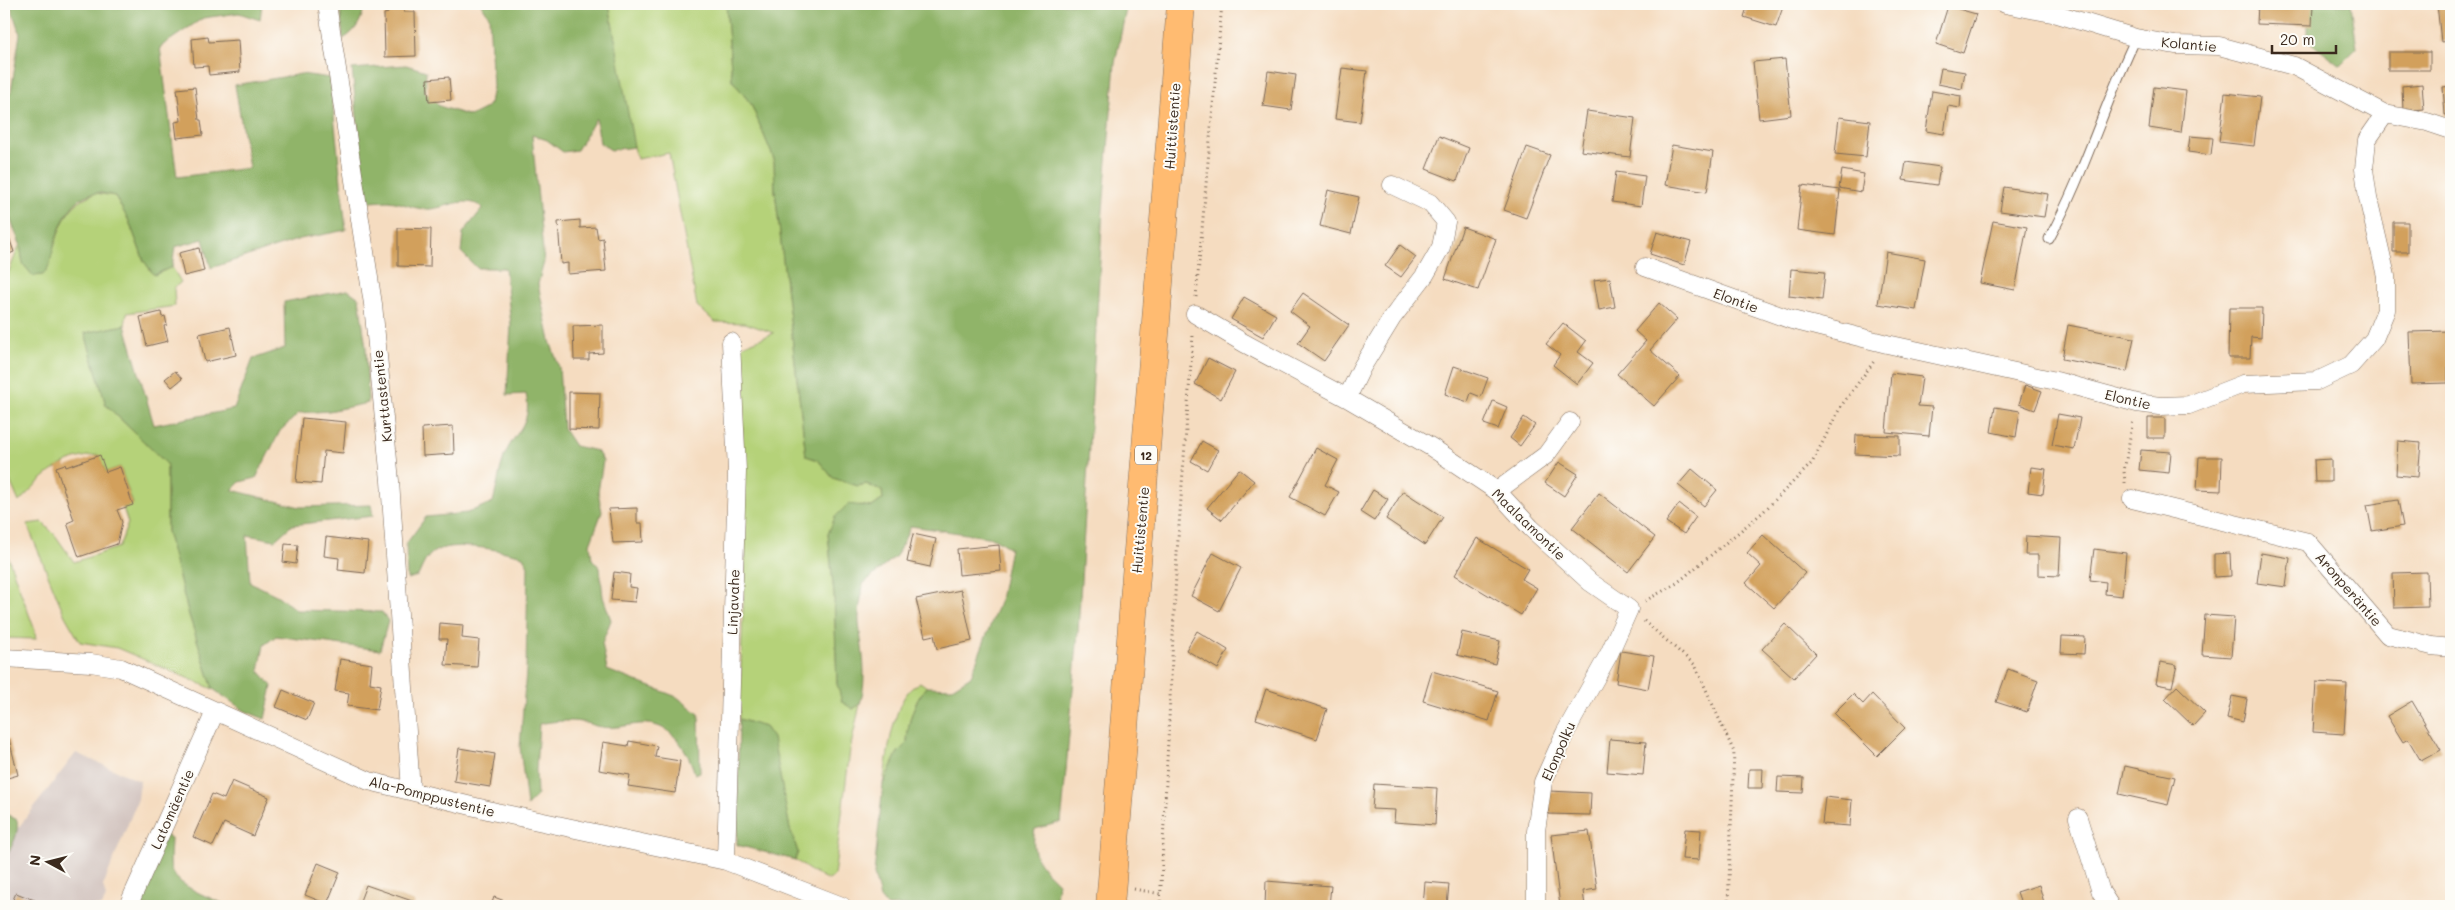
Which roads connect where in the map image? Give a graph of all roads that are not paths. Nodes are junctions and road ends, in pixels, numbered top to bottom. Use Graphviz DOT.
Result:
graph roads {
  1 [pos="327,4"];
  2 [pos="1181,4"];
  3 [pos="2004,4"];
  4 [pos="2136,38"];
  5 [pos="2385,114"];
  6 [pos="2451,130"];
  7 [pos="1392,186"];
  8 [pos="2049,239"];
  9 [pos="1644,267"];
  10 [pos="1195,314"];
  11 [pos="731,342"];
  12 [pos="1347,398"];
  13 [pos="1570,422"];
  14 [pos="1497,491"];
  15 [pos="2132,499"];
  16 [pos="1630,609"];
  17 [pos="2451,648"];
  18 [pos="4,658"];
  19 [pos="215,712"];
  20 [pos="411,791"];
  21 [pos="2078,818"];
  22 [pos="726,861"];
  23 [pos="836,905"];
  24 [pos="128,906"];
  25 [pos="1110,906"];
  26 [pos="1536,906"];
  27 [pos="2110,906"];
  1 -- 20 [label="street, Kurttastentie"];
  2 -- 25 [label="highway, Huittistentie / 12"];
  3 -- 4 [label="street, Kolantie"];
  4 -- 5 [label="street, Kolantie"];
  4 -- 8 [label="lane"];
  5 -- 6 [label="street, Kolantie"];
  5 -- 9 [label="street, Elontie"];
  7 -- 12 [label="street"];
  10 -- 12 [label="street, Maalaamontie"];
  11 -- 22 [label="street, Linjavahe"];
  12 -- 14 [label="street, Maalaamontie"];
  13 -- 14 [label="street"];
  14 -- 16 [label="street, Maalaamontie"];
  15 -- 17 [label="street, Aronperäntie"];
  16 -- 26 [label="street, Elonpolku"];
  18 -- 19 [label="street, Ala-Pomppustentie"];
  19 -- 20 [label="street, Ala-Pomppustentie"];
  19 -- 24 [label="street, Latomäentie"];
  20 -- 22 [label="street, Ala-Pomppustentie"];
  21 -- 27 [label="street"];
  22 -- 23 [label="street, Ala-Pomppustentie"];
}
